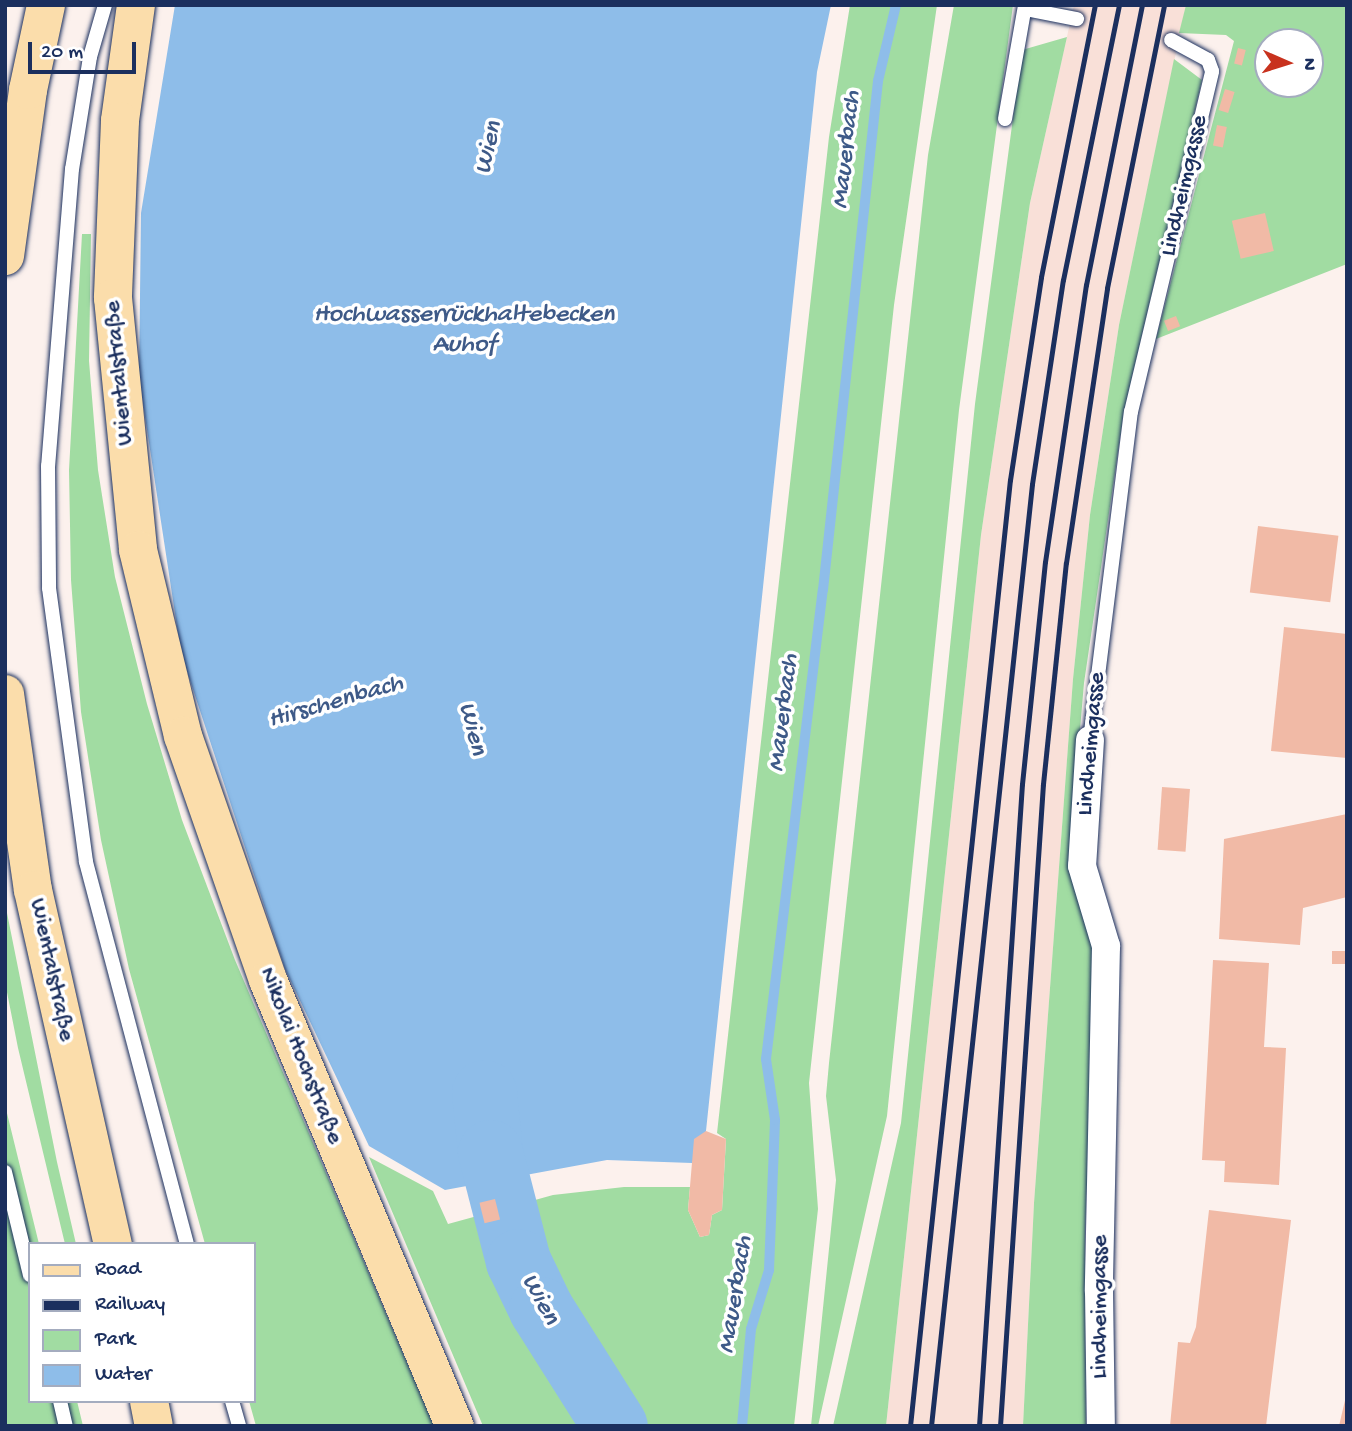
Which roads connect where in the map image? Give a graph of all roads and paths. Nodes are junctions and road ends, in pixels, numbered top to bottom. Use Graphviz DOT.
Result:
graph roads {
  1 [pos="46,5"];
  2 [pos="106,5"];
  3 [pos="136,5"];
  4 [pos="1025,7"];
  5 [pos="1077,19"];
  6 [pos="1171,40"];
  7 [pos="1004,119"];
  8 [pos="5,256"];
  9 [pos="5,694"];
  10 [pos="183,736"];
  11 [pos="1090,740"];
  12 [pos="5,1172"];
  13 [pos="113,1242"];
  14 [pos="186,1242"];
  15 [pos="28,1267"];
  16 [pos="60,1403"];
  17 [pos="149,1403"];
  18 [pos="233,1403"];
  19 [pos="66,1426"];
  20 [pos="154,1426"];
  21 [pos="239,1426"];
  22 [pos="455,1426"];
  23 [pos="1101,1426"];
  1 -- 8 [label="main road"];
  2 -- 14 [label="lane"];
  3 -- 10 [label="main road, Wientalstraße"];
  4 -- 5 [label="lane"];
  4 -- 7 [label="lane"];
  6 -- 11 [label="lane, Lindheimgasse"];
  9 -- 13 [label="main road, Wientalstraße"];
  10 -- 22 [label="main road, Nikolai Hochstraße"];
  11 -- 23 [label="street, Lindheimgasse"];
  12 -- 15 [label="lane"];
  16 -- 19 [label="lane"];
  17 -- 20 [label="main road"];
  18 -- 21 [label="lane"];
}
